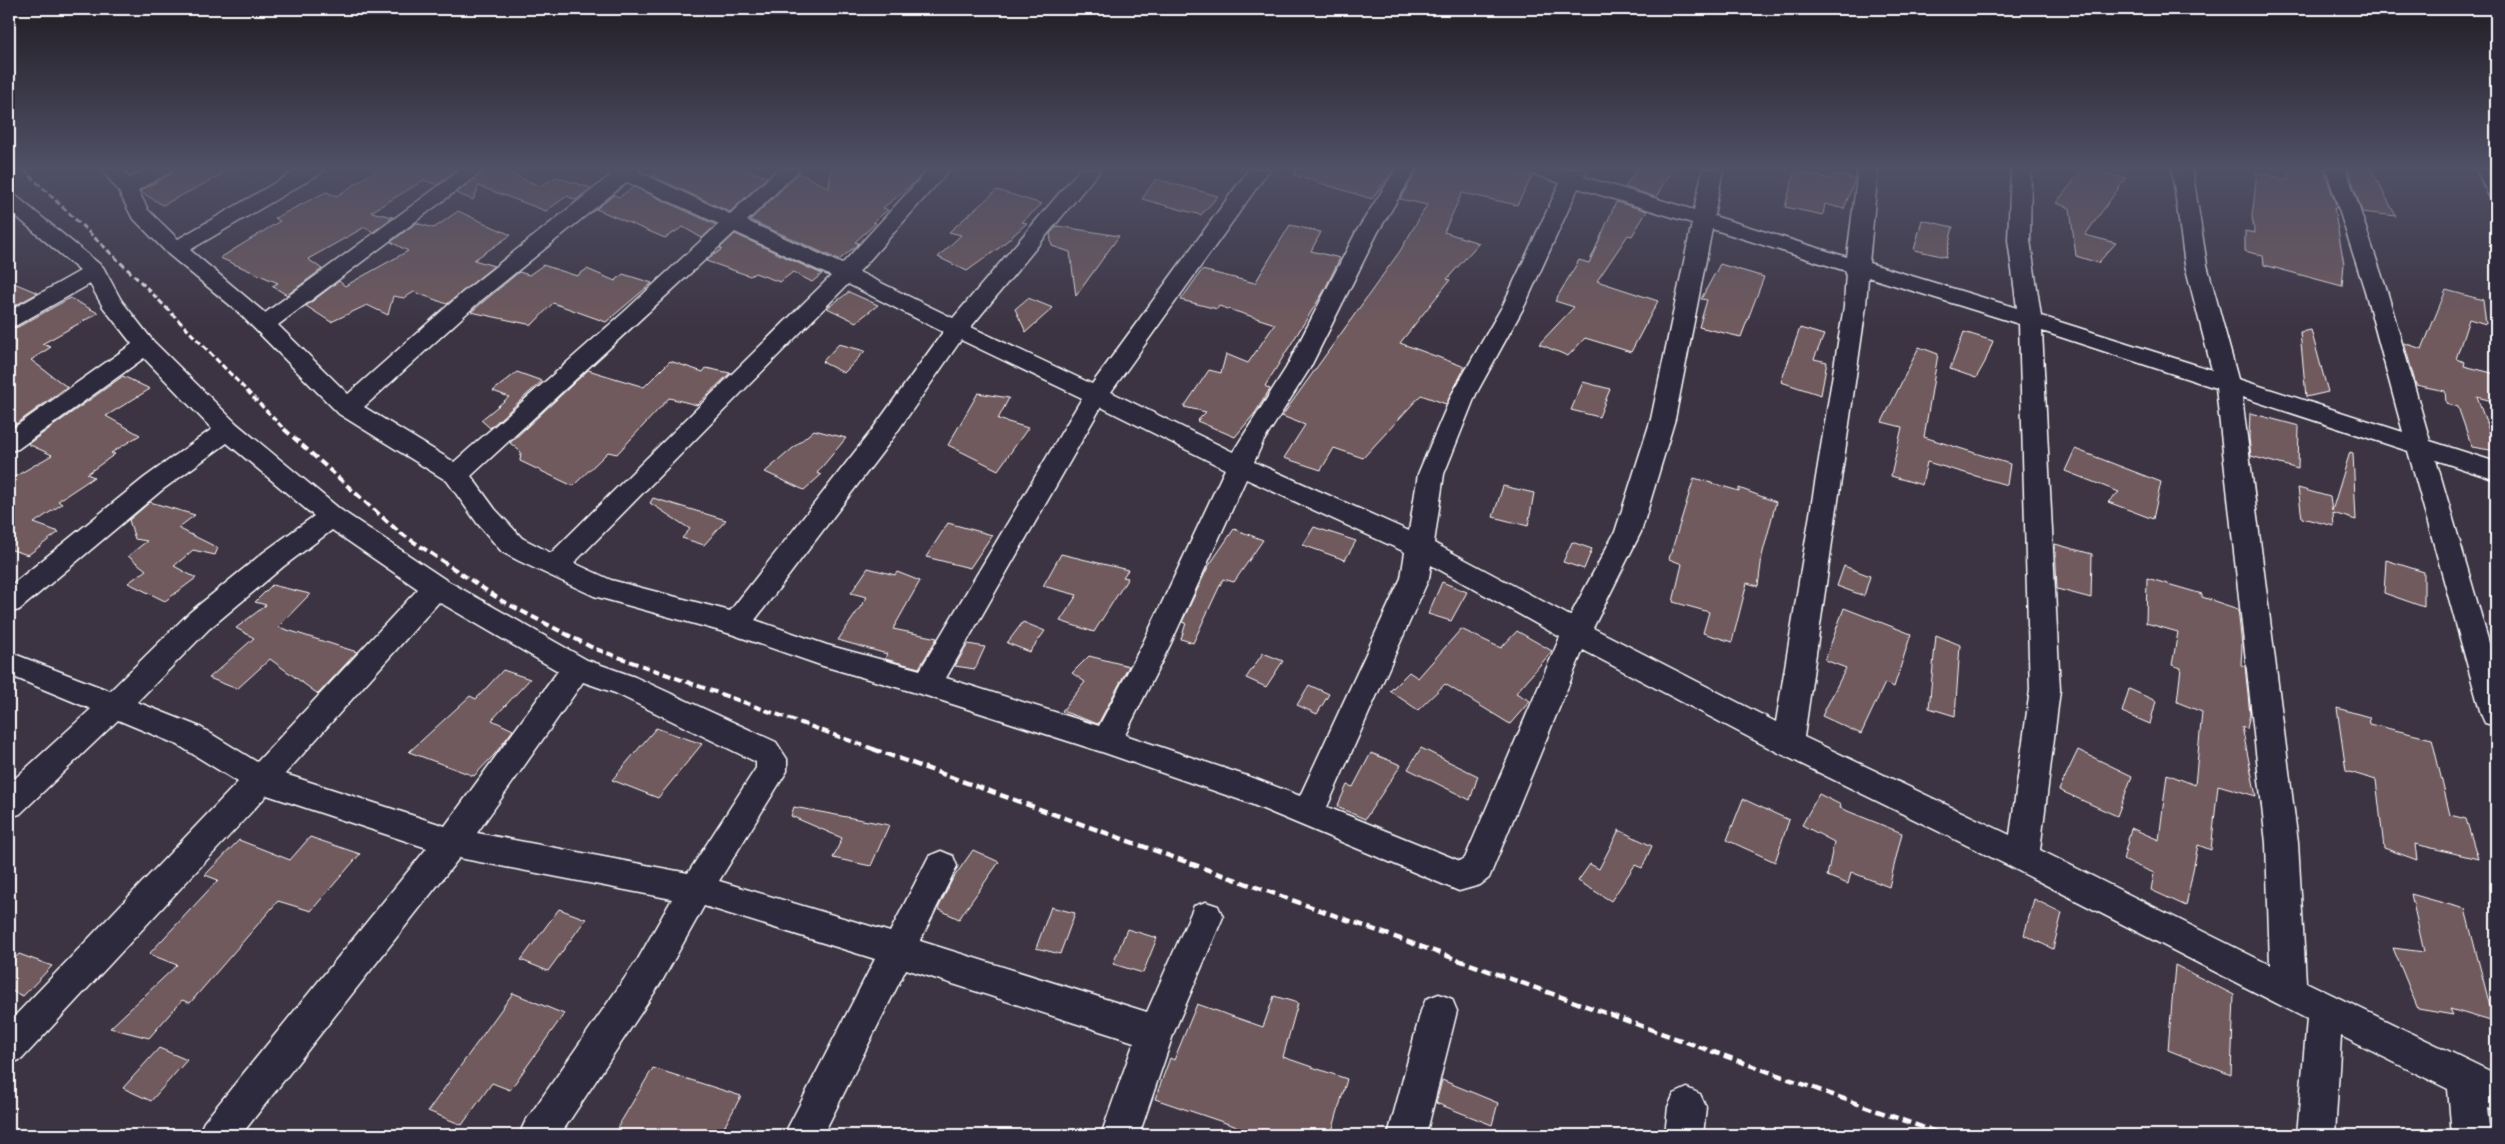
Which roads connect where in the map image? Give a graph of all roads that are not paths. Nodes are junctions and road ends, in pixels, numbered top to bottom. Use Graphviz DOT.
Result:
graph roads {
  1 [pos="32,222"];
  2 [pos="149,222"];
  3 [pos="222,222"];
  4 [pos="402,222"];
  5 [pos="561,222"];
  6 [pos="732,222"];
  7 [pos="892,222"];
  8 [pos="1046,222"];
  9 [pos="1221,222"];
  10 [pos="1373,222"];
  11 [pos="1553,222"];
  12 [pos="1702,222"];
  13 [pos="1710,222"];
  14 [pos="1861,222"];
  15 [pos="2019,222"];
  16 [pos="2190,222"];
  17 [pos="2354,222"];
  18 [pos="176,249"];
  19 [pos="1858,269"];
  20 [pos="95,272"];
  21 [pos="845,274"];
  22 [pos="9,320"];
  23 [pos="2030,320"];
  24 [pos="262,324"];
  25 [pos="957,328"];
  26 [pos="145,346"];
  27 [pos="2228,386"];
  28 [pos="1096,395"];
  29 [pos="348,408"];
  30 [pos="228,430"];
  31 [pos="9,443"];
  32 [pos="2418,446"];
  33 [pos="1240,464"];
  34 [pos="2496,471"];
  35 [pos="456,475"];
  36 [pos="332,517"];
  37 [pos="1421,548"];
  38 [pos="556,565"];
  39 [pos="436,587"];
  40 [pos="9,602"];
  41 [pos="736,624"];
  42 [pos="1576,633"];
  43 [pos="9,664"];
  44 [pos="577,668"];
  45 [pos="928,684"];
  46 [pos="114,705"];
  47 [pos="2496,714"];
  48 [pos="1107,741"];
  49 [pos="1788,743"];
  50 [pos="259,779"];
  51 [pos="9,804"];
  52 [pos="1308,814"];
  53 [pos="452,842"];
  54 [pos="2023,857"];
  55 [pos="940,866"];
  56 [pos="696,889"];
  57 [pos="1206,917"];
  58 [pos="896,950"];
  59 [pos="2289,992"];
  60 [pos="2325,1010"];
  61 [pos="1439,1011"];
  62 [pos="1156,1032"];
  63 [pos="9,1047"];
  64 [pos="2481,1086"];
  65 [pos="217,1135"];
  66 [pos="538,1135"];
  67 [pos="803,1135"];
  68 [pos="1120,1135"];
  69 [pos="1407,1135"];
  70 [pos="2316,1135"];
  71 [pos="2471,1135"];
  1 -- 20 [label="street"];
  2 -- 18 [label="street"];
  3 -- 18 [label="street"];
  4 -- 24 [label="street"];
  5 -- 29 [label="street"];
  6 -- 21 [label="street"];
  6 -- 35 [label="street"];
  7 -- 21 [label="street"];
  8 -- 25 [label="street"];
  9 -- 28 [label="street"];
  10 -- 33 [label="street"];
  11 -- 37 [label="street"];
  12 -- 42 [label="street"];
  13 -- 19 [label="street"];
  14 -- 19 [label="street"];
  15 -- 23 [label="street"];
  16 -- 27 [label="street"];
  17 -- 32 [label="street"];
  18 -- 24 [label="street"];
  19 -- 23 [label="street"];
  19 -- 49 [label="street"];
  20 -- 22 [label="street"];
  20 -- 26 [label="street"];
  21 -- 25 [label="street"];
  21 -- 38 [label="street"];
  23 -- 27 [label="street"];
  23 -- 54 [label="street"];
  24 -- 29 [label="street"];
  25 -- 28 [label="street"];
  25 -- 41 [label="street"];
  26 -- 30 [label="street"];
  26 -- 31 [label="street"];
  27 -- 32 [label="street"];
  27 -- 59 [label="street"];
  28 -- 33 [label="street"];
  28 -- 45 [label="street"];
  29 -- 35 [label="street"];
  30 -- 36 [label="street"];
  30 -- 40 [label="street"];
  32 -- 34 [label="street"];
  32 -- 47 [label="street"];
  33 -- 37 [label="street"];
  33 -- 48 [label="street"];
  35 -- 38 [label="street"];
  36 -- 39 [label="street"];
  36 -- 46 [label="street"];
  37 -- 42 [label="street"];
  37 -- 52 [label="street"];
  38 -- 41 [label="street"];
  39 -- 44 [label="street"];
  39 -- 50 [label="street"];
  41 -- 45 [label="street"];
  42 -- 49 [label="street"];
  42 -- 52 [label="street"];
  43 -- 46 [label="street"];
  44 -- 53 [label="street"];
  44 -- 56 [label="street"];
  45 -- 48 [label="street"];
  46 -- 50 [label="street"];
  46 -- 51 [label="street"];
  48 -- 52 [label="street"];
  49 -- 54 [label="street"];
  50 -- 53 [label="street"];
  50 -- 63 [label="street"];
  53 -- 56 [label="street"];
  53 -- 65 [label="street"];
  54 -- 59 [label="street"];
  55 -- 58 [label="street"];
  56 -- 58 [label="street"];
  56 -- 66 [label="street"];
  57 -- 62 [label="street"];
  58 -- 62 [label="street"];
  58 -- 67 [label="street"];
  59 -- 60 [label="street"];
  60 -- 64 [label="street"];
  60 -- 70 [label="street"];
  61 -- 69 [label="street"];
  62 -- 68 [label="street"];
  64 -- 71 [label="street"];
}
